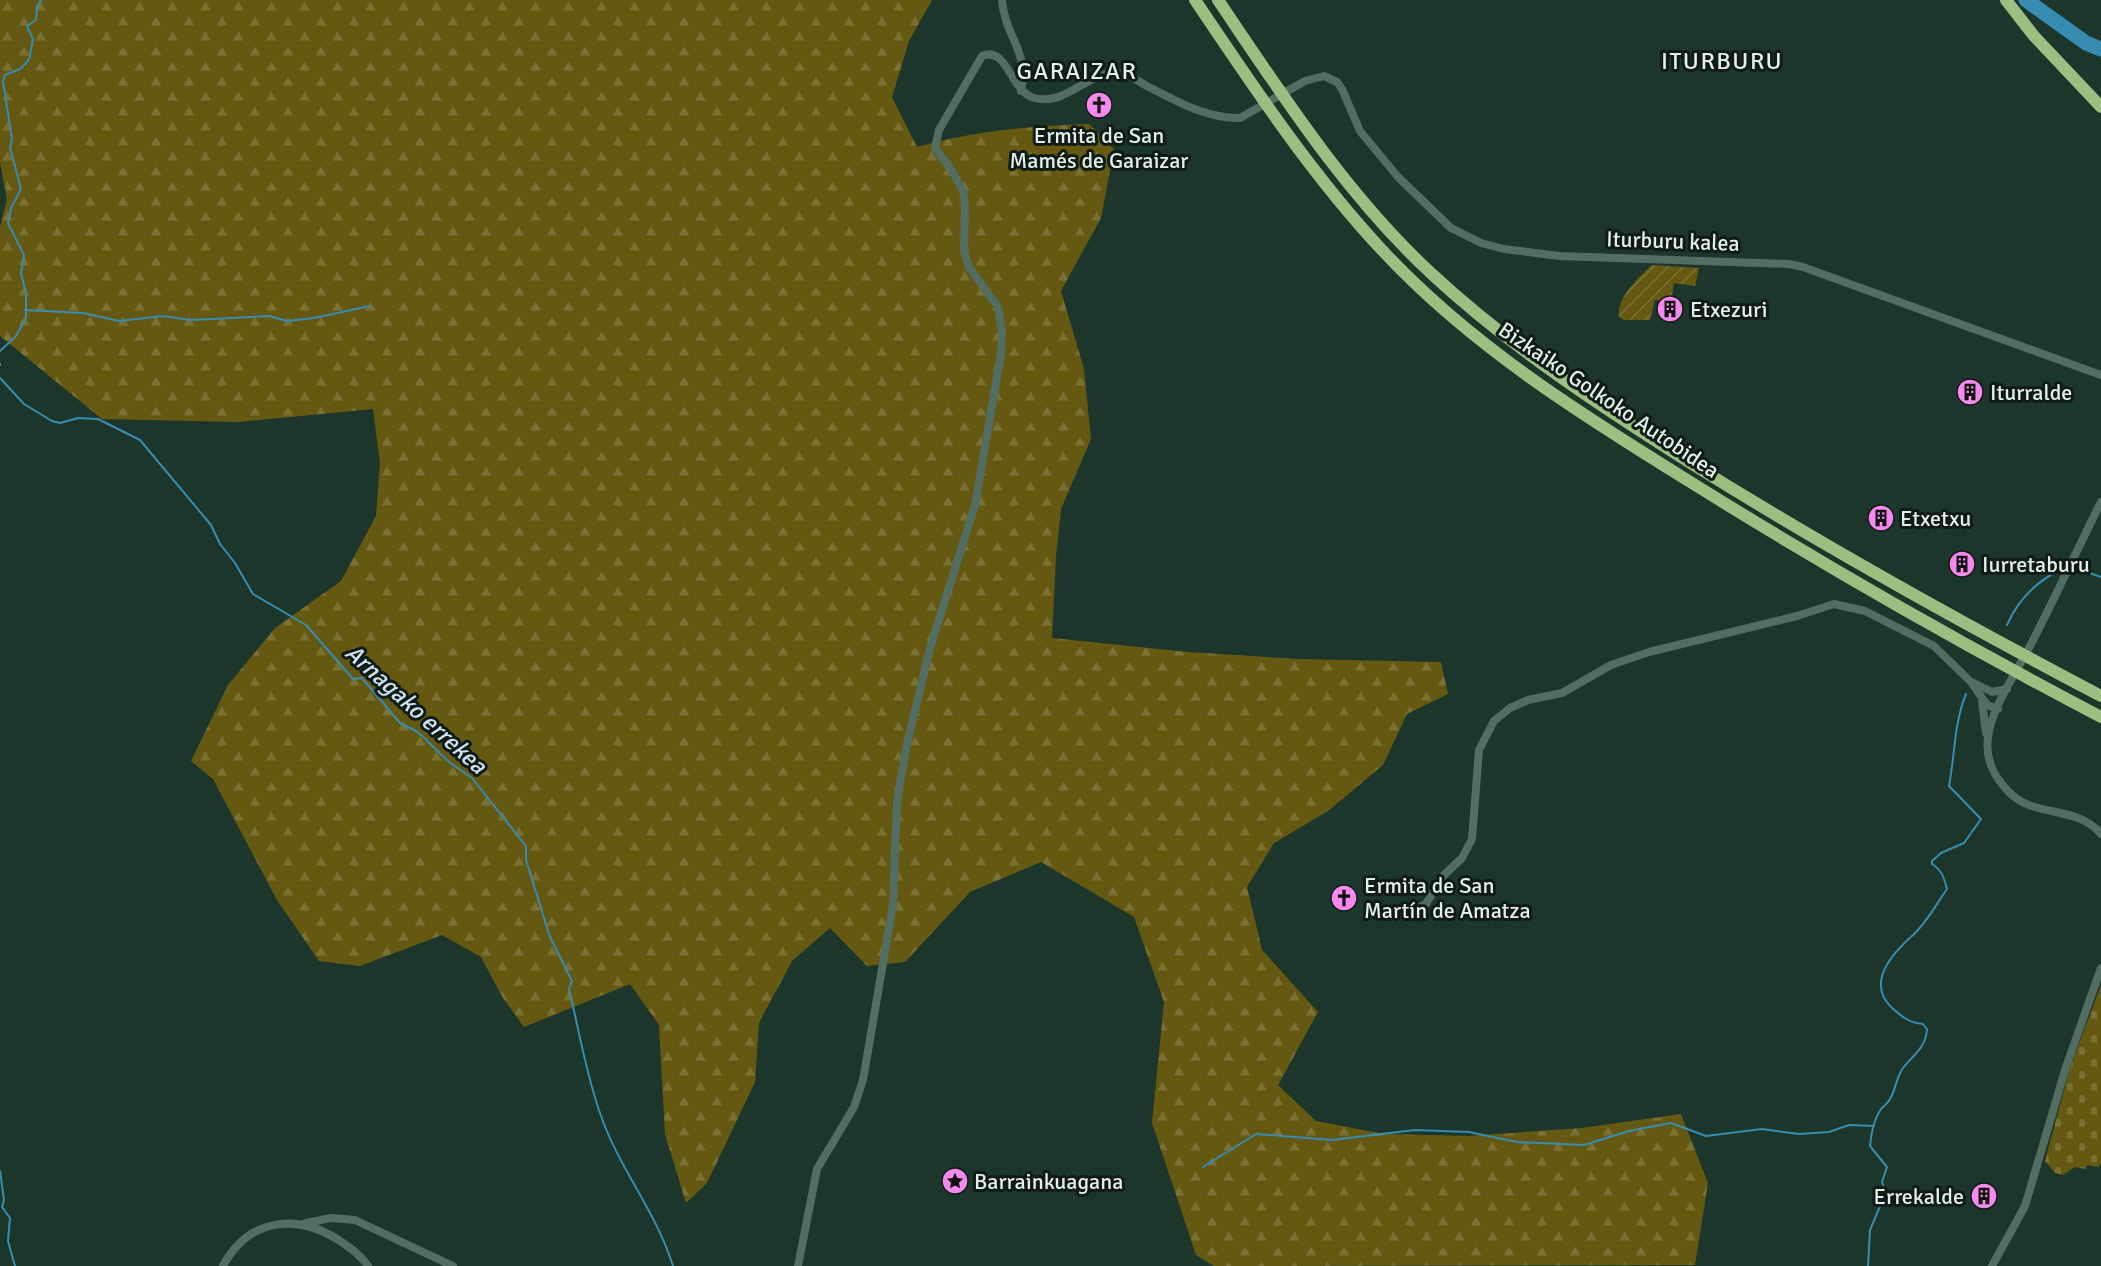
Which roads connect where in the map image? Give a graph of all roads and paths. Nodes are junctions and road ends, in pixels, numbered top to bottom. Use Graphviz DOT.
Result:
graph roads {
  1 [pos="1002,0"];
  2 [pos="1195,0"];
  3 [pos="1218,0"];
  4 [pos="2007,0"];
  5 [pos="1021,91"];
  6 [pos="2101,107"];
  7 [pos="2101,375"];
  8 [pos="2101,502"];
  9 [pos="2007,689"];
  10 [pos="1982,694"];
  11 [pos="2101,696"];
  12 [pos="1999,708"];
  13 [pos="2101,717"];
  14 [pos="1987,739"];
  15 [pos="2101,834"];
  16 [pos="1420,907"];
  17 [pos="2101,969"];
  18 [pos="343,1217"];
  19 [pos="304,1224"];
  20 [pos="329,1234"];
  21 [pos="223,1266"];
  22 [pos="368,1266"];
  23 [pos="453,1266"];
  24 [pos="798,1266"];
  25 [pos="1992,1266"];
  1 -- 5 [label="street"];
  2 -- 13 [label="highway, Bizkaiko Golkoko Autobidea"];
  3 -- 11 [label="highway, Bizkaiko Golkoko Autobidea"];
  4 -- 6 [label="highway"];
  5 -- 7 [label="street, Iturburu kalea"];
  5 -- 24 [label="street"];
  8 -- 9 [label="street"];
  9 -- 10 [label="street"];
  9 -- 12 [label="street"];
  10 -- 12 [label="street"];
  10 -- 14 [label="street"];
  10 -- 16 [label="street"];
  12 -- 14 [label="street"];
  14 -- 15 [label="street"];
  17 -- 25 [label="street"];
  18 -- 19 [label="street"];
  18 -- 20 [label="street"];
  18 -- 23 [label="street"];
  19 -- 20 [label="street"];
  19 -- 21 [label="street"];
  20 -- 22 [label="street"];
}
